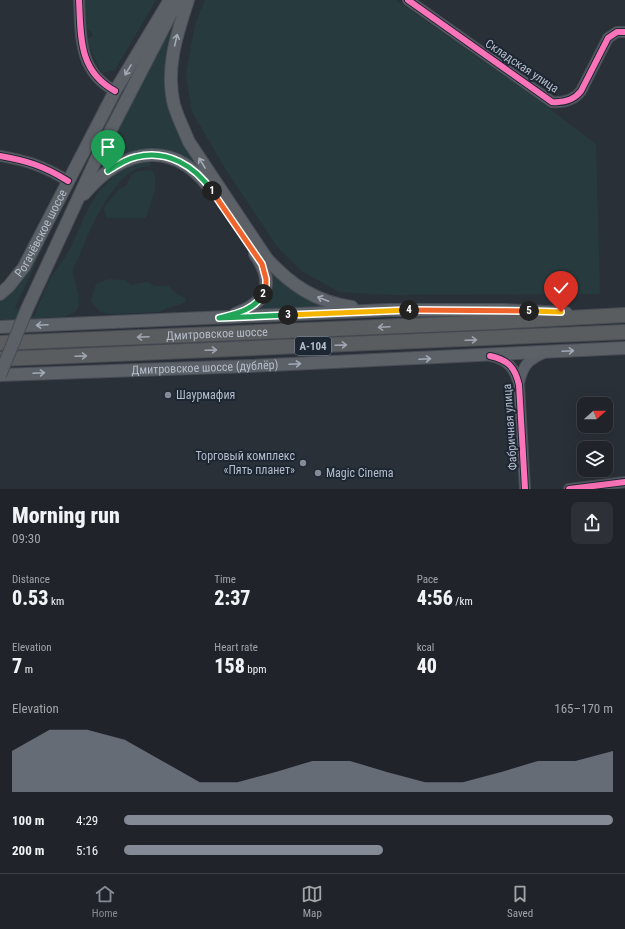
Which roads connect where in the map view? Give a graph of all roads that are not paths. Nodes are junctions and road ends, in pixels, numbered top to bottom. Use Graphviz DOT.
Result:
graph roads {
  1 [pos="79,0"];
  2 [pos="170,0"];
  3 [pos="178,0"];
  4 [pos="188,0"];
  5 [pos="408,0"];
  6 [pos="625,32"];
  7 [pos="115,91"];
  8 [pos="0,156"];
  9 [pos="68,181"];
  10 [pos="74,205"];
  11 [pos="0,294"];
  12 [pos="389,310"];
  13 [pos="622,315"];
  14 [pos="219,318"];
  15 [pos="0,327"];
  16 [pos="625,332"];
  17 [pos="0,343"];
  18 [pos="625,348"];
  19 [pos="545,353"];
  20 [pos="490,356"];
  21 [pos="0,359"];
  22 [pos="0,375"];
  23 [pos="518,385"];
  24 [pos="625,482"];
  25 [pos="525,489"];
  26 [pos="569,489"];
  1 -- 7 [label="street"];
  2 -- 7 [label="main road, Рогачёвское шоссе, one-way"];
  3 -- 10 [label="main road"];
  12 -- 4 [label="main road, one-way"];
  5 -- 6 [label="street, Складская улица"];
  7 -- 9 [label="main road, Рогачёвское шоссе"];
  8 -- 9 [label="street"];
  9 -- 11 [label="main road, Рогачёвское шоссе"];
  10 -- 14 [label="main road"];
  10 -- 22 [label="main road, bridge"];
  12 -- 13 [label="main road"];
  12 -- 14 [label="main road"];
  13 -- 17 [label="highway, Дмитровское шоссе / А-104, one-way"];
  14 -- 15 [label="main road, one-way"];
  21 -- 16 [label="highway, Дмитровское шоссе / А-104, one-way"];
  19 -- 18 [label="main road, Дмитровское шоссе (дублёр), one-way"];
  19 -- 20 [label="main road, Дмитровское шоссе (дублёр)"];
  19 -- 23 [label="street, Фабричная улица"];
  22 -- 20 [label="main road, Дмитровское шоссе (дублёр), one-way"];
  20 -- 23 [label="street, Фабричная улица"];
  23 -- 25 [label="street, Фабричная улица"];
  24 -- 26 [label="street"];
}
